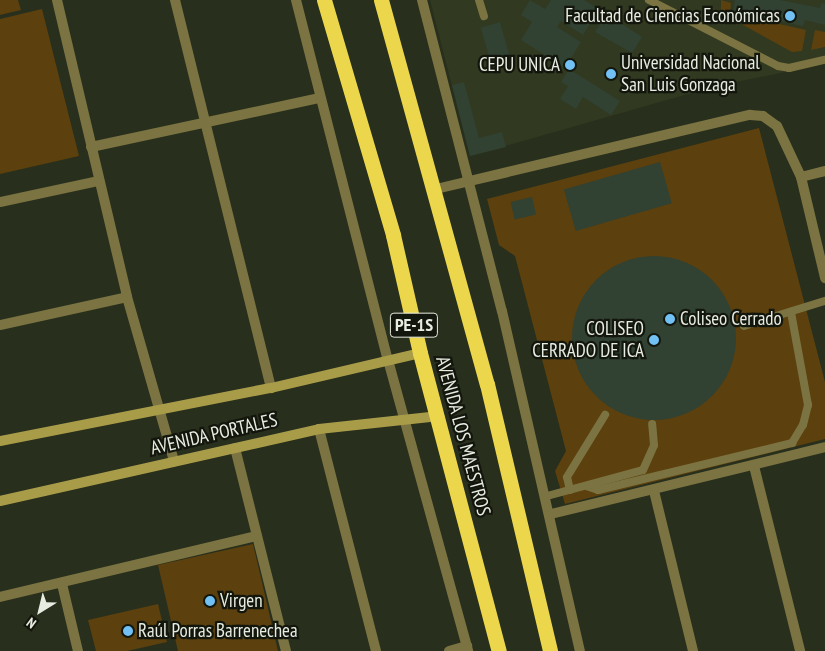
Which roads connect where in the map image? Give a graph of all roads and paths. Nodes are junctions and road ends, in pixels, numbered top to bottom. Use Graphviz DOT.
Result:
graph roads {
  1 [pos="56,0"];
  2 [pos="175,0"];
  3 [pos="296,0"];
  4 [pos="324,0"];
  5 [pos="380,0"];
  6 [pos="422,0"];
  7 [pos="480,0"];
  8 [pos="649,0"];
  9 [pos="484,16"];
  10 [pos="825,60"];
  11 [pos="320,98"];
  12 [pos="206,124"];
  13 [pos="91,147"];
  14 [pos="825,171"];
  15 [pos="801,177"];
  16 [pos="98,181"];
  17 [pos="469,182"];
  18 [pos="436,190"];
  19 [pos="0,202"];
  20 [pos="825,278"];
  21 [pos="127,297"];
  22 [pos="825,301"];
  23 [pos="791,312"];
  24 [pos="0,325"];
  25 [pos="744,326"];
  26 [pos="420,353"];
  27 [pos="388,360"];
  28 [pos="271,388"];
  29 [pos="157,408"];
  30 [pos="605,415"];
  31 [pos="439,416"];
  32 [pos="406,419"];
  33 [pos="652,424"];
  34 [pos="318,429"];
  35 [pos="0,441"];
  36 [pos="825,447"];
  37 [pos="235,448"];
  38 [pos="174,461"];
  39 [pos="754,466"];
  40 [pos="586,486"];
  41 [pos="570,490"];
  42 [pos="654,491"];
  43 [pos="547,496"];
  44 [pos="0,500"];
  45 [pos="551,514"];
  46 [pos="257,536"];
  47 [pos="62,584"];
  48 [pos="0,597"];
  49 [pos="468,649"];
  50 [pos="78,651"];
  51 [pos="286,651"];
  52 [pos="376,651"];
  53 [pos="449,651"];
  54 [pos="499,651"];
  55 [pos="550,651"];
  56 [pos="580,651"];
  57 [pos="692,651"];
  58 [pos="800,651"];
  1 -- 13 [label="street"];
  2 -- 12 [label="street"];
  3 -- 11 [label="street"];
  4 -- 26 [label="highway, AVENIDA LOS MAESTROS / PE-1S"];
  5 -- 18 [label="highway, AVENIDA LOS MAESTROS / PE-1S"];
  6 -- 17 [label="street"];
  7 -- 9 [label="lane"];
  8 -- 10 [label="lane"];
  11 -- 12 [label="street"];
  11 -- 27 [label="street"];
  12 -- 13 [label="street"];
  12 -- 28 [label="street"];
  13 -- 16 [label="street"];
  14 -- 15 [label="street"];
  15 -- 17 [label="street"];
  15 -- 20 [label="street"];
  16 -- 19 [label="street"];
  16 -- 21 [label="street"];
  17 -- 18 [label="street"];
  17 -- 43 [label="street"];
  18 -- 55 [label="highway, AVENIDA LOS MAESTROS / PE-1S"];
  21 -- 24 [label="street"];
  21 -- 29 [label="street"];
  22 -- 23 [label="lane"];
  23 -- 25 [label="lane"];
  23 -- 40 [label="lane"];
  26 -- 27 [label="street, AVENIDA PORTALES"];
  26 -- 31 [label="highway, AVENIDA LOS MAESTROS / PE-1S"];
  27 -- 28 [label="street, AVENIDA PORTALES"];
  27 -- 32 [label="street"];
  28 -- 29 [label="street, AVENIDA PORTALES"];
  29 -- 35 [label="street, AVENIDA PORTALES"];
  29 -- 38 [label="street"];
  30 -- 41 [label="lane"];
  31 -- 32 [label="street, AVENIDA PORTALES"];
  31 -- 54 [label="highway, AVENIDA LOS MAESTROS / PE-1S"];
  32 -- 34 [label="street, AVENIDA PORTALES"];
  32 -- 49 [label="street"];
  33 -- 40 [label="lane"];
  34 -- 37 [label="street, AVENIDA PORTALES"];
  34 -- 52 [label="street"];
  36 -- 39 [label="street"];
  37 -- 38 [label="street, AVENIDA PORTALES"];
  37 -- 46 [label="street"];
  38 -- 44 [label="street, AVENIDA PORTALES"];
  39 -- 42 [label="street"];
  39 -- 58 [label="street"];
  40 -- 41 [label="lane"];
  41 -- 43 [label="lane"];
  42 -- 45 [label="street"];
  42 -- 57 [label="street"];
  43 -- 45 [label="street"];
  45 -- 56 [label="street"];
  46 -- 47 [label="street"];
  46 -- 51 [label="street"];
  47 -- 48 [label="street"];
  47 -- 50 [label="street"];
  49 -- 53 [label="street"];
}
